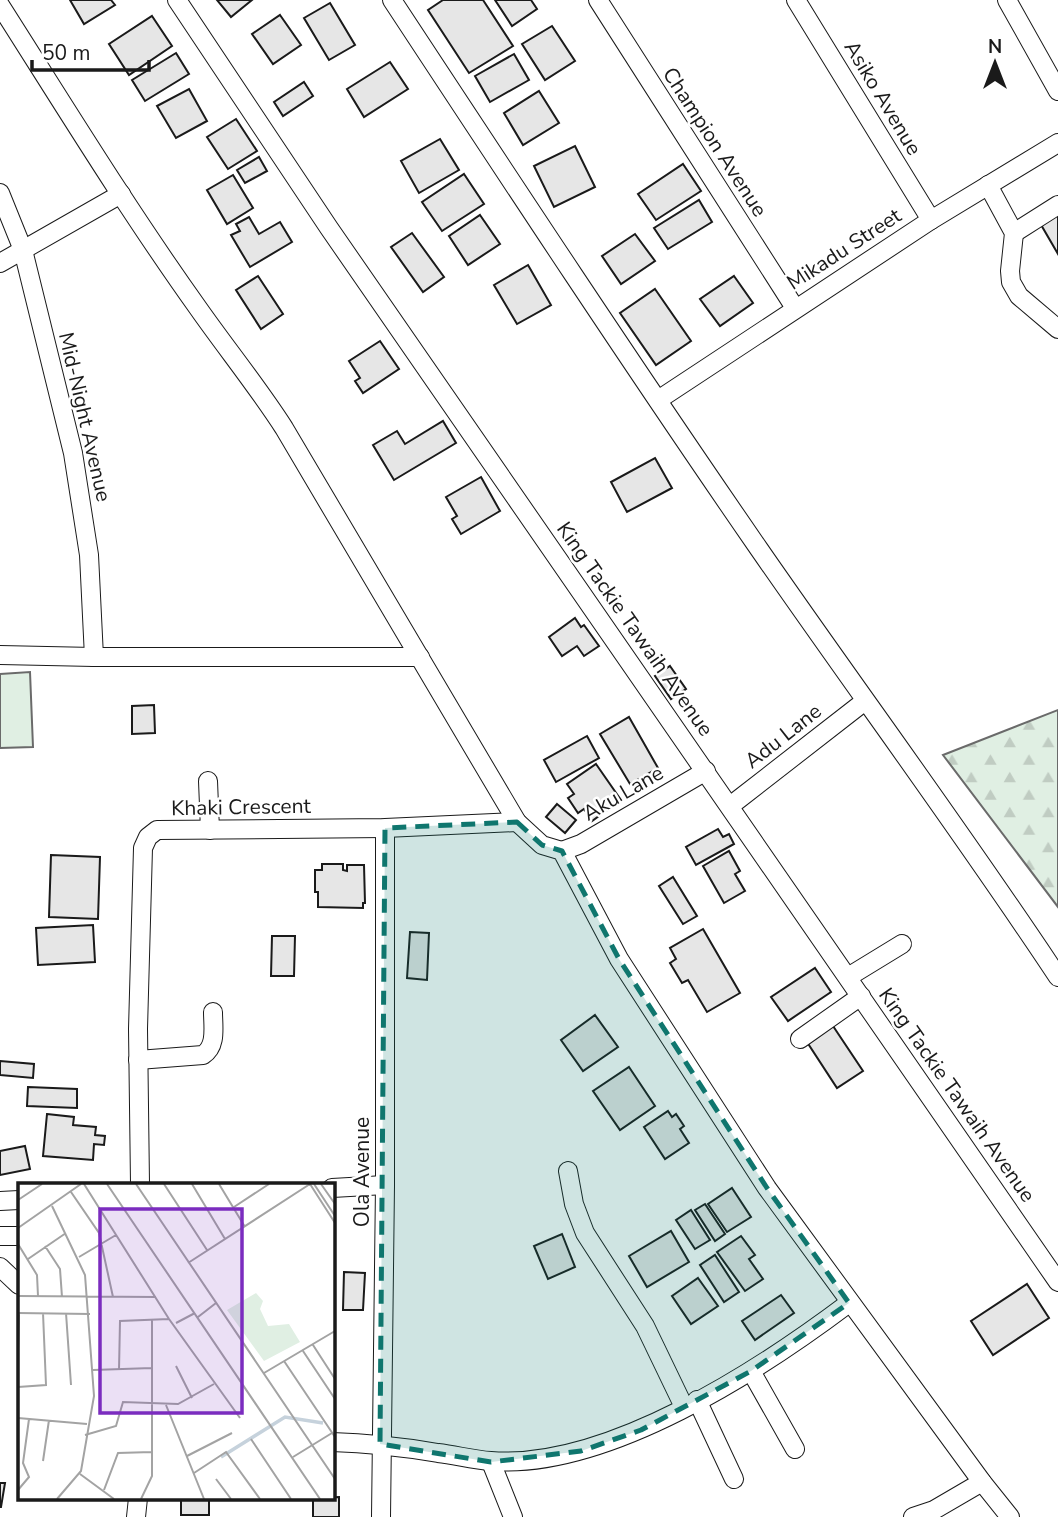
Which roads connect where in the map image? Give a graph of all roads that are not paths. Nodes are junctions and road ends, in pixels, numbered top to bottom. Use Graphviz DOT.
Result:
graph roads {
  1 [pos="177,0"];
  2 [pos="392,0"];
  3 [pos="598,0"];
  4 [pos="796,0"];
  5 [pos="1007,0"];
  6 [pos="0,5"];
  7 [pos="1058,91"];
  8 [pos="1058,143"];
  9 [pos="988,186"];
  10 [pos="0,193"];
  11 [pos="121,194"];
  12 [pos="1058,205"];
  13 [pos="931,220"];
  14 [pos="1014,233"];
  15 [pos="23,250"];
  16 [pos="0,263"];
  17 [pos="795,308"];
  18 [pos="1058,329"];
  19 [pos="658,400"];
  20 [pos="0,655"];
  21 [pos="94,657"];
  22 [pos="420,657"];
  23 [pos="865,701"];
  24 [pos="706,771"];
  25 [pos="208,781"];
  26 [pos="730,806"];
  27 [pos="517,822"];
  28 [pos="385,828"];
  29 [pos="210,830"];
  30 [pos="562,851"];
  31 [pos="902,944"];
  32 [pos="848,977"];
  33 [pos="1058,977"];
  34 [pos="861,996"];
  35 [pos="213,1012"];
  36 [pos="800,1039"];
  37 [pos="138,1060"];
  38 [pos="568,1171"];
  39 [pos="140,1183"];
  40 [pos="385,1185"];
  41 [pos="334,1188"];
  42 [pos="18,1200"];
  43 [pos="0,1201"];
  44 [pos="0,1236"];
  45 [pos="18,1236"];
  46 [pos="0,1267"];
  47 [pos="1058,1282"];
  48 [pos="18,1284"];
  49 [pos="849,1303"];
  50 [pos="751,1371"];
  51 [pos="690,1404"];
  52 [pos="334,1442"];
  53 [pos="380,1444"];
  54 [pos="795,1449"];
  55 [pos="491,1462"];
  56 [pos="734,1479"];
  57 [pos="982,1482"];
  58 [pos="381,1517"];
  59 [pos="513,1517"];
  60 [pos="913,1517"];
  61 [pos="1010,1517"];
  1 -- 24 [label="street, King Tackie Tawaih Avenue"];
  2 -- 19 [label="street"];
  3 -- 17 [label="street, Champion Avenue"];
  4 -- 13 [label="street, Asiko Avenue"];
  5 -- 7 [label="street"];
  6 -- 11 [label="street"];
  8 -- 9 [label="street, Mikadu Street"];
  9 -- 13 [label="street, Mikadu Street"];
  9 -- 14 [label="street"];
  10 -- 15 [label="street, Mid-Night Avenue"];
  11 -- 15 [label="street"];
  11 -- 22 [label="street"];
  12 -- 14 [label="street"];
  13 -- 17 [label="street, Mikadu Street"];
  14 -- 18 [label="street"];
  15 -- 16 [label="street"];
  15 -- 21 [label="street, Mid-Night Avenue"];
  17 -- 19 [label="street, Mikadu Street"];
  19 -- 23 [label="street"];
  20 -- 21 [label="street"];
  21 -- 22 [label="street"];
  22 -- 27 [label="street"];
  23 -- 26 [label="street, Adu Lane"];
  23 -- 33 [label="street"];
  24 -- 26 [label="street, King Tackie Tawaih Avenue"];
  24 -- 30 [label="street, Aku Lane"];
  25 -- 29 [label="street"];
  26 -- 32 [label="street, King Tackie Tawaih Avenue"];
  27 -- 28 [label="street, Khaki Crescent"];
  27 -- 30 [label="street"];
  28 -- 29 [label="street, Khaki Crescent"];
  28 -- 40 [label="street, Ola Avenue"];
  29 -- 37 [label="street, Khaki Crescent"];
  30 -- 49 [label="street"];
  31 -- 32 [label="street"];
  32 -- 34 [label="street, King Tackie Tawaih Avenue"];
  34 -- 36 [label="street"];
  34 -- 47 [label="street, King Tackie Tawaih Avenue"];
  35 -- 37 [label="street"];
  37 -- 39 [label="street, Khaki Crescent"];
  38 -- 51 [label="street"];
  40 -- 41 [label="street"];
  40 -- 53 [label="street, Ola Avenue"];
  42 -- 43 [label="street"];
  44 -- 45 [label="street"];
  46 -- 48 [label="street"];
  49 -- 50 [label="street"];
  49 -- 57 [label="street"];
  50 -- 51 [label="street"];
  50 -- 54 [label="street"];
  51 -- 55 [label="street"];
  51 -- 56 [label="street"];
  52 -- 53 [label="street"];
  53 -- 55 [label="street"];
  53 -- 58 [label="street, Ola Avenue"];
  55 -- 59 [label="street"];
  57 -- 60 [label="street"];
  57 -- 61 [label="street"];
}
